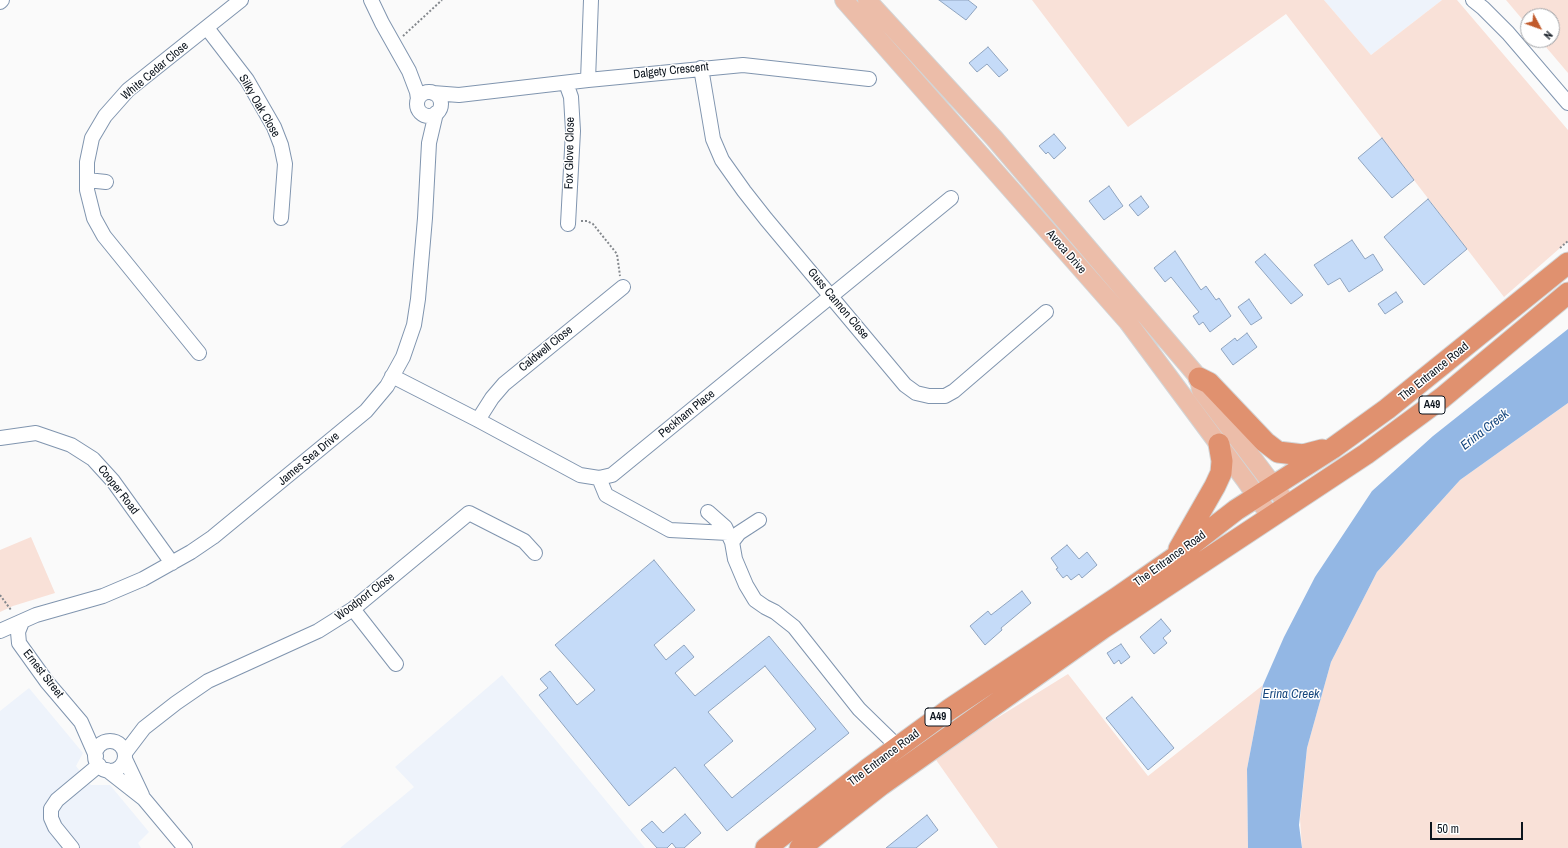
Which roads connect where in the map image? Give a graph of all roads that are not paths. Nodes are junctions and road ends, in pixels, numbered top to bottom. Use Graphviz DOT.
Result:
graph roads {
  1 [pos="241,0"];
  2 [pos="371,0"];
  3 [pos="591,0"];
  4 [pos="844,0"];
  5 [pos="867,0"];
  6 [pos="1473,0"];
  7 [pos="207,28"];
  8 [pos="701,68"];
  9 [pos="869,79"];
  10 [pos="588,80"];
  11 [pos="566,83"];
  12 [pos="474,94"];
  13 [pos="426,95"];
  14 [pos="1568,103"];
  15 [pos="433,112"];
  16 [pos="87,180"];
  17 [pos="106,182"];
  18 [pos="951,198"];
  19 [pos="281,218"];
  20 [pos="568,224"];
  21 [pos="1568,263"];
  22 [pos="623,287"];
  23 [pos="1568,293"];
  24 [pos="831,295"];
  25 [pos="1046,312"];
  26 [pos="199,353"];
  27 [pos="392,376"];
  28 [pos="1198,378"];
  29 [pos="478,420"];
  30 [pos="0,438"];
  31 [pos="1219,444"];
  32 [pos="1333,448"];
  33 [pos="599,478"];
  34 [pos="1265,491"];
  35 [pos="1288,505"];
  36 [pos="708,512"];
  37 [pos="1270,517"];
  38 [pos="759,520"];
  39 [pos="730,538"];
  40 [pos="535,553"];
  41 [pos="1174,558"];
  42 [pos="172,563"];
  43 [pos="353,609"];
  44 [pos="22,622"];
  45 [pos="0,631"];
  46 [pos="396,664"];
  47 [pos="81,722"];
  48 [pos="144,728"];
  49 [pos="112,741"];
  50 [pos="898,747"];
  51 [pos="125,756"];
  52 [pos="101,764"];
  53 [pos="144,798"];
  54 [pos="72,848"];
  55 [pos="185,848"];
  56 [pos="766,848"];
  57 [pos="800,848"];
  1 -- 7 [label="street, White Cedar Close"];
  2 -- 13 [label="street"];
  3 -- 10 [label="street"];
  4 -- 31 [label="main road, Avoca Drive"];
  5 -- 28 [label="main road, Avoca Drive"];
  6 -- 14 [label="street"];
  7 -- 16 [label="street, White Cedar Close"];
  7 -- 19 [label="street, Silky Oak Close"];
  8 -- 9 [label="street, Dalgety Crescent"];
  8 -- 10 [label="street, Dalgety Crescent"];
  8 -- 24 [label="street, Guss Cannon Close"];
  10 -- 11 [label="street, Dalgety Crescent"];
  11 -- 12 [label="street, Dalgety Crescent"];
  11 -- 20 [label="street, Fox Glove Close"];
  12 -- 13 [label="street, Dalgety Crescent"];
  12 -- 15 [label="street, Dalgety Crescent"];
  13 -- 15 [label="street"];
  13 -- 15 [label="street"];
  15 -- 27 [label="street, James Sea Drive"];
  16 -- 17 [label="street"];
  16 -- 26 [label="street, White Cedar Close"];
  18 -- 24 [label="street, Peckham Place"];
  21 -- 32 [label="highway, The Entrance Road / A49"];
  22 -- 29 [label="street, Caldwell Close"];
  23 -- 35 [label="highway, The Entrance Road / A49"];
  24 -- 25 [label="street, Guss Cannon Close"];
  24 -- 33 [label="street, Peckham Place"];
  27 -- 29 [label="street"];
  27 -- 42 [label="street, James Sea Drive"];
  28 -- 32 [label="highway"];
  28 -- 34 [label="main road, Avoca Drive"];
  29 -- 33 [label="street"];
  30 -- 42 [label="street, Cooper Road"];
  31 -- 34 [label="main road, Avoca Drive"];
  31 -- 41 [label="highway"];
  32 -- 34 [label="highway, The Entrance Road / A49"];
  33 -- 39 [label="street"];
  34 -- 35 [label="main road, Avoca Drive"];
  34 -- 37 [label="main road, Avoca Drive"];
  34 -- 41 [label="highway, The Entrance Road / A49"];
  35 -- 37 [label="highway, The Entrance Road / A49"];
  36 -- 39 [label="street"];
  37 -- 57 [label="highway, The Entrance Road / A49"];
  38 -- 39 [label="street"];
  39 -- 50 [label="street"];
  40 -- 43 [label="street, Woodport Close"];
  41 -- 50 [label="highway, The Entrance Road / A49"];
  42 -- 44 [label="street, James Sea Drive"];
  43 -- 46 [label="street"];
  43 -- 48 [label="street, Woodport Close"];
  44 -- 45 [label="street, James Sea Drive"];
  44 -- 47 [label="street, Ernest Street"];
  47 -- 49 [label="street, Ernest Street"];
  47 -- 52 [label="street, Ernest Street"];
  48 -- 49 [label="street, Woodport Close"];
  48 -- 51 [label="street, Woodport Close"];
  49 -- 51 [label="street"];
  49 -- 52 [label="street"];
  50 -- 56 [label="highway, The Entrance Road / A49"];
  51 -- 52 [label="street"];
  51 -- 53 [label="street, Ernest Street"];
  52 -- 53 [label="street, Ernest Street"];
  52 -- 54 [label="street"];
  53 -- 55 [label="street, Ernest Street"];
}
